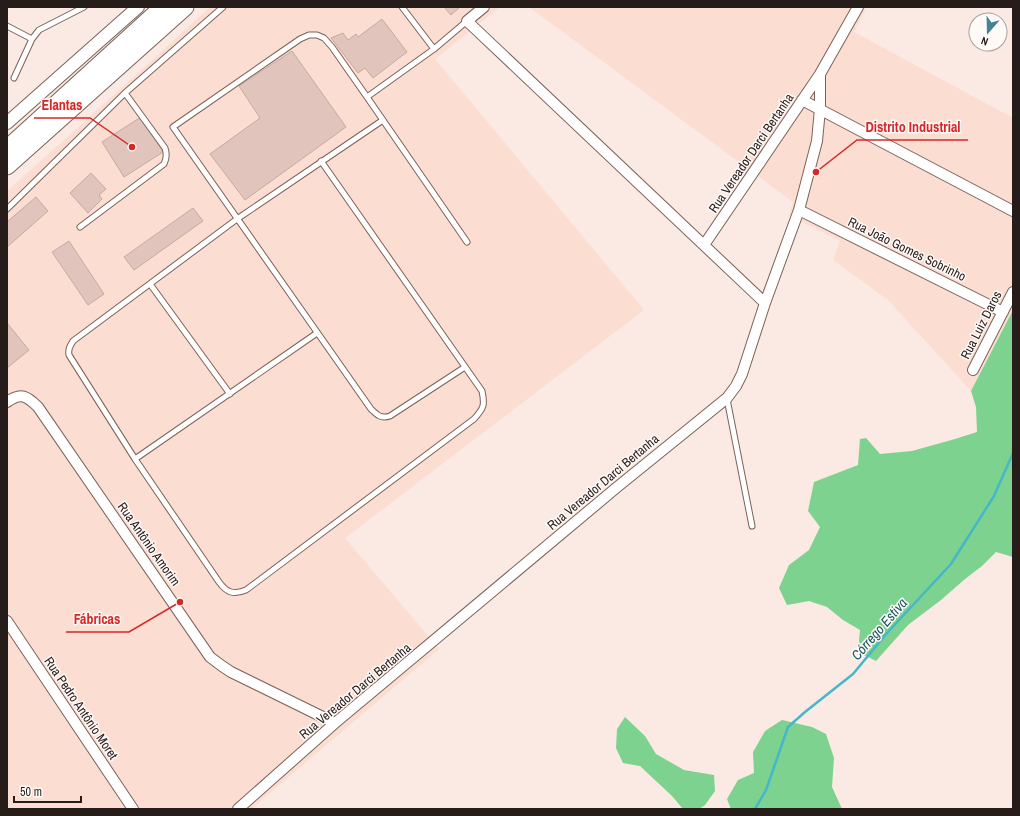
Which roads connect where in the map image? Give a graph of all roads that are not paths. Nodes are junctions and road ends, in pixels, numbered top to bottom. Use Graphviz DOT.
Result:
graph roads {
  1 [pos="84,7"];
  2 [pos="138,7"];
  3 [pos="163,7"];
  4 [pos="185,7"];
  5 [pos="223,7"];
  6 [pos="402,7"];
  7 [pos="484,7"];
  8 [pos="858,7"];
  9 [pos="467,21"];
  10 [pos="7,26"];
  11 [pos="32,39"];
  12 [pos="434,49"];
  13 [pos="820,74"];
  14 [pos="14,78"];
  15 [pos="125,93"];
  16 [pos="368,97"];
  17 [pos="802,100"];
  18 [pos="820,109"];
  19 [pos="382,120"];
  20 [pos="7,123"];
  21 [pos="7,149"];
  22 [pos="321,161"];
  23 [pos="7,166"];
  24 [pos="7,209"];
  25 [pos="799,210"];
  26 [pos="1013,211"];
  27 [pos="237,219"];
  28 [pos="80,227"];
  29 [pos="467,242"];
  30 [pos="704,245"];
  31 [pos="150,284"];
  32 [pos="1013,292"];
  33 [pos="765,303"];
  34 [pos="1003,312"];
  35 [pos="317,333"];
  36 [pos="465,367"];
  37 [pos="973,370"];
  38 [pos="230,394"];
  39 [pos="726,398"];
  40 [pos="7,402"];
  41 [pos="135,460"];
  42 [pos="752,526"];
  43 [pos="7,621"];
  44 [pos="335,723"];
  45 [pos="133,809"];
  46 [pos="239,809"];
  1 -- 11 [label="lane"];
  2 -- 20 [label="street"];
  3 -- 21 [label="highway"];
  4 -- 23 [label="highway"];
  5 -- 15 [label="lane"];
  6 -- 12 [label="lane"];
  7 -- 9 [label="street"];
  8 -- 13 [label="street, Rua Vereador Darci Bertanha"];
  9 -- 12 [label="lane"];
  9 -- 30 [label="street"];
  10 -- 11 [label="lane"];
  11 -- 14 [label="lane"];
  12 -- 16 [label="lane"];
  13 -- 17 [label="street, Rua Vereador Darci Bertanha"];
  13 -- 18 [label="street, Rua Vereador Darci Bertanha"];
  15 -- 24 [label="lane"];
  15 -- 28 [label="lane"];
  16 -- 19 [label="lane"];
  16 -- 27 [label="lane"];
  17 -- 18 [label="street"];
  17 -- 30 [label="street, Rua Vereador Darci Bertanha"];
  18 -- 25 [label="street, Rua Vereador Darci Bertanha"];
  18 -- 26 [label="street"];
  19 -- 22 [label="lane"];
  19 -- 29 [label="lane"];
  22 -- 27 [label="lane"];
  22 -- 36 [label="lane"];
  25 -- 33 [label="street, Rua Vereador Darci Bertanha"];
  25 -- 34 [label="street, Rua João Gomes Sobrinho"];
  27 -- 31 [label="lane"];
  27 -- 35 [label="lane"];
  30 -- 33 [label="street"];
  31 -- 38 [label="lane"];
  31 -- 41 [label="lane"];
  32 -- 34 [label="street, Rua Luiz Daros"];
  33 -- 39 [label="street, Rua Vereador Darci Bertanha"];
  34 -- 37 [label="street, Rua Luiz Daros"];
  35 -- 36 [label="lane"];
  35 -- 38 [label="lane"];
  36 -- 41 [label="lane"];
  38 -- 41 [label="lane"];
  39 -- 42 [label="lane"];
  39 -- 44 [label="street, Rua Vereador Darci Bertanha"];
  40 -- 44 [label="street, Rua Antônio Amorim"];
  43 -- 45 [label="street, Rua Pedro Antônio Moret"];
  44 -- 46 [label="street, Rua Vereador Darci Bertanha"];
}
